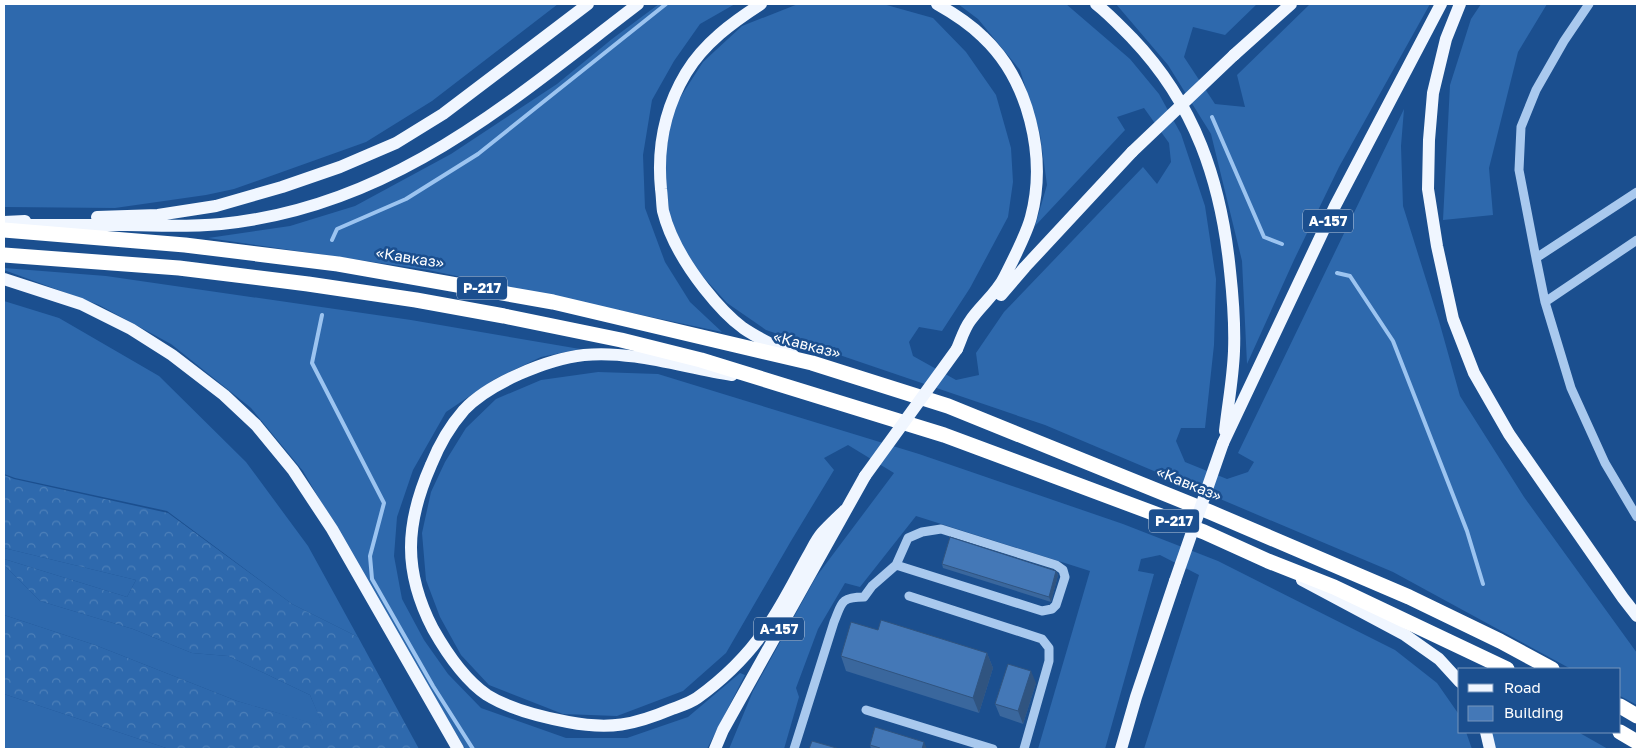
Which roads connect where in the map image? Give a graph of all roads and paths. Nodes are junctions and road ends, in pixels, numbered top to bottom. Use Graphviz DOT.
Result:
graph roads {
  1 [pos="588,4"];
  2 [pos="638,4"];
  3 [pos="761,4"];
  4 [pos="937,4"];
  5 [pos="1096,4"];
  6 [pos="1291,4"];
  7 [pos="1441,4"];
  8 [pos="1460,4"];
  9 [pos="1589,4"];
  10 [pos="1637,192"];
  11 [pos="4,224"];
  12 [pos="4,230"];
  13 [pos="1637,240"];
  14 [pos="4,255"];
  15 [pos="1536,258"];
  16 [pos="4,279"];
  17 [pos="1545,302"];
  18 [pos="957,349"];
  19 [pos="812,363"];
  20 [pos="758,379"];
  21 [pos="1224,443"];
  22 [pos="845,510"];
  23 [pos="1637,517"];
  24 [pos="1268,561"];
  25 [pos="896,565"];
  26 [pos="908,596"];
  27 [pos="1637,616"];
  28 [pos="1505,668"];
  29 [pos="1550,668"];
  30 [pos="1458,680"];
  31 [pos="1621,707"];
  32 [pos="866,710"];
  33 [pos="1637,716"];
  34 [pos="1126,732"];
  35 [pos="1486,733"];
  36 [pos="1621,733"];
  37 [pos="1637,742"];
  38 [pos="458,749"];
  39 [pos="715,749"];
  40 [pos="794,749"];
  41 [pos="993,749"];
  42 [pos="1024,749"];
  43 [pos="1121,749"];
  44 [pos="1126,749"];
  45 [pos="1490,749"];
  1 -- 11 [label="main road"];
  2 -- 11 [label="main road"];
  3 -- 19 [label="main road"];
  4 -- 18 [label="main road"];
  5 -- 21 [label="main road"];
  6 -- 18 [label="main road, А-157, bridge"];
  7 -- 21 [label="main road, А-157"];
  8 -- 27 [label="main road"];
  9 -- 15 [label="lane"];
  10 -- 15 [label="lane"];
  12 -- 19 [label="highway, «Кавказ» / Р-217"];
  13 -- 17 [label="lane"];
  14 -- 20 [label="highway, Р-217"];
  15 -- 17 [label="lane"];
  16 -- 38 [label="main road"];
  17 -- 23 [label="lane"];
  18 -- 22 [label="main road, А-157, bridge"];
  19 -- 29 [label="highway, «Кавказ» / Р-217"];
  20 -- 22 [label="main road"];
  20 -- 24 [label="highway, Р-217"];
  21 -- 34 [label="main road, А-157, bridge"];
  22 -- 39 [label="main road, А-157"];
  24 -- 28 [label="highway, Р-217"];
  24 -- 30 [label="main road"];
  25 -- 25 [label="lane"];
  25 -- 40 [label="lane"];
  26 -- 42 [label="lane"];
  31 -- 33 [label="highway"];
  32 -- 41 [label="lane"];
  34 -- 43 [label="main road, А-157"];
  34 -- 44 [label="main road"];
  35 -- 45 [label="main road"];
  36 -- 37 [label="highway"];
}
